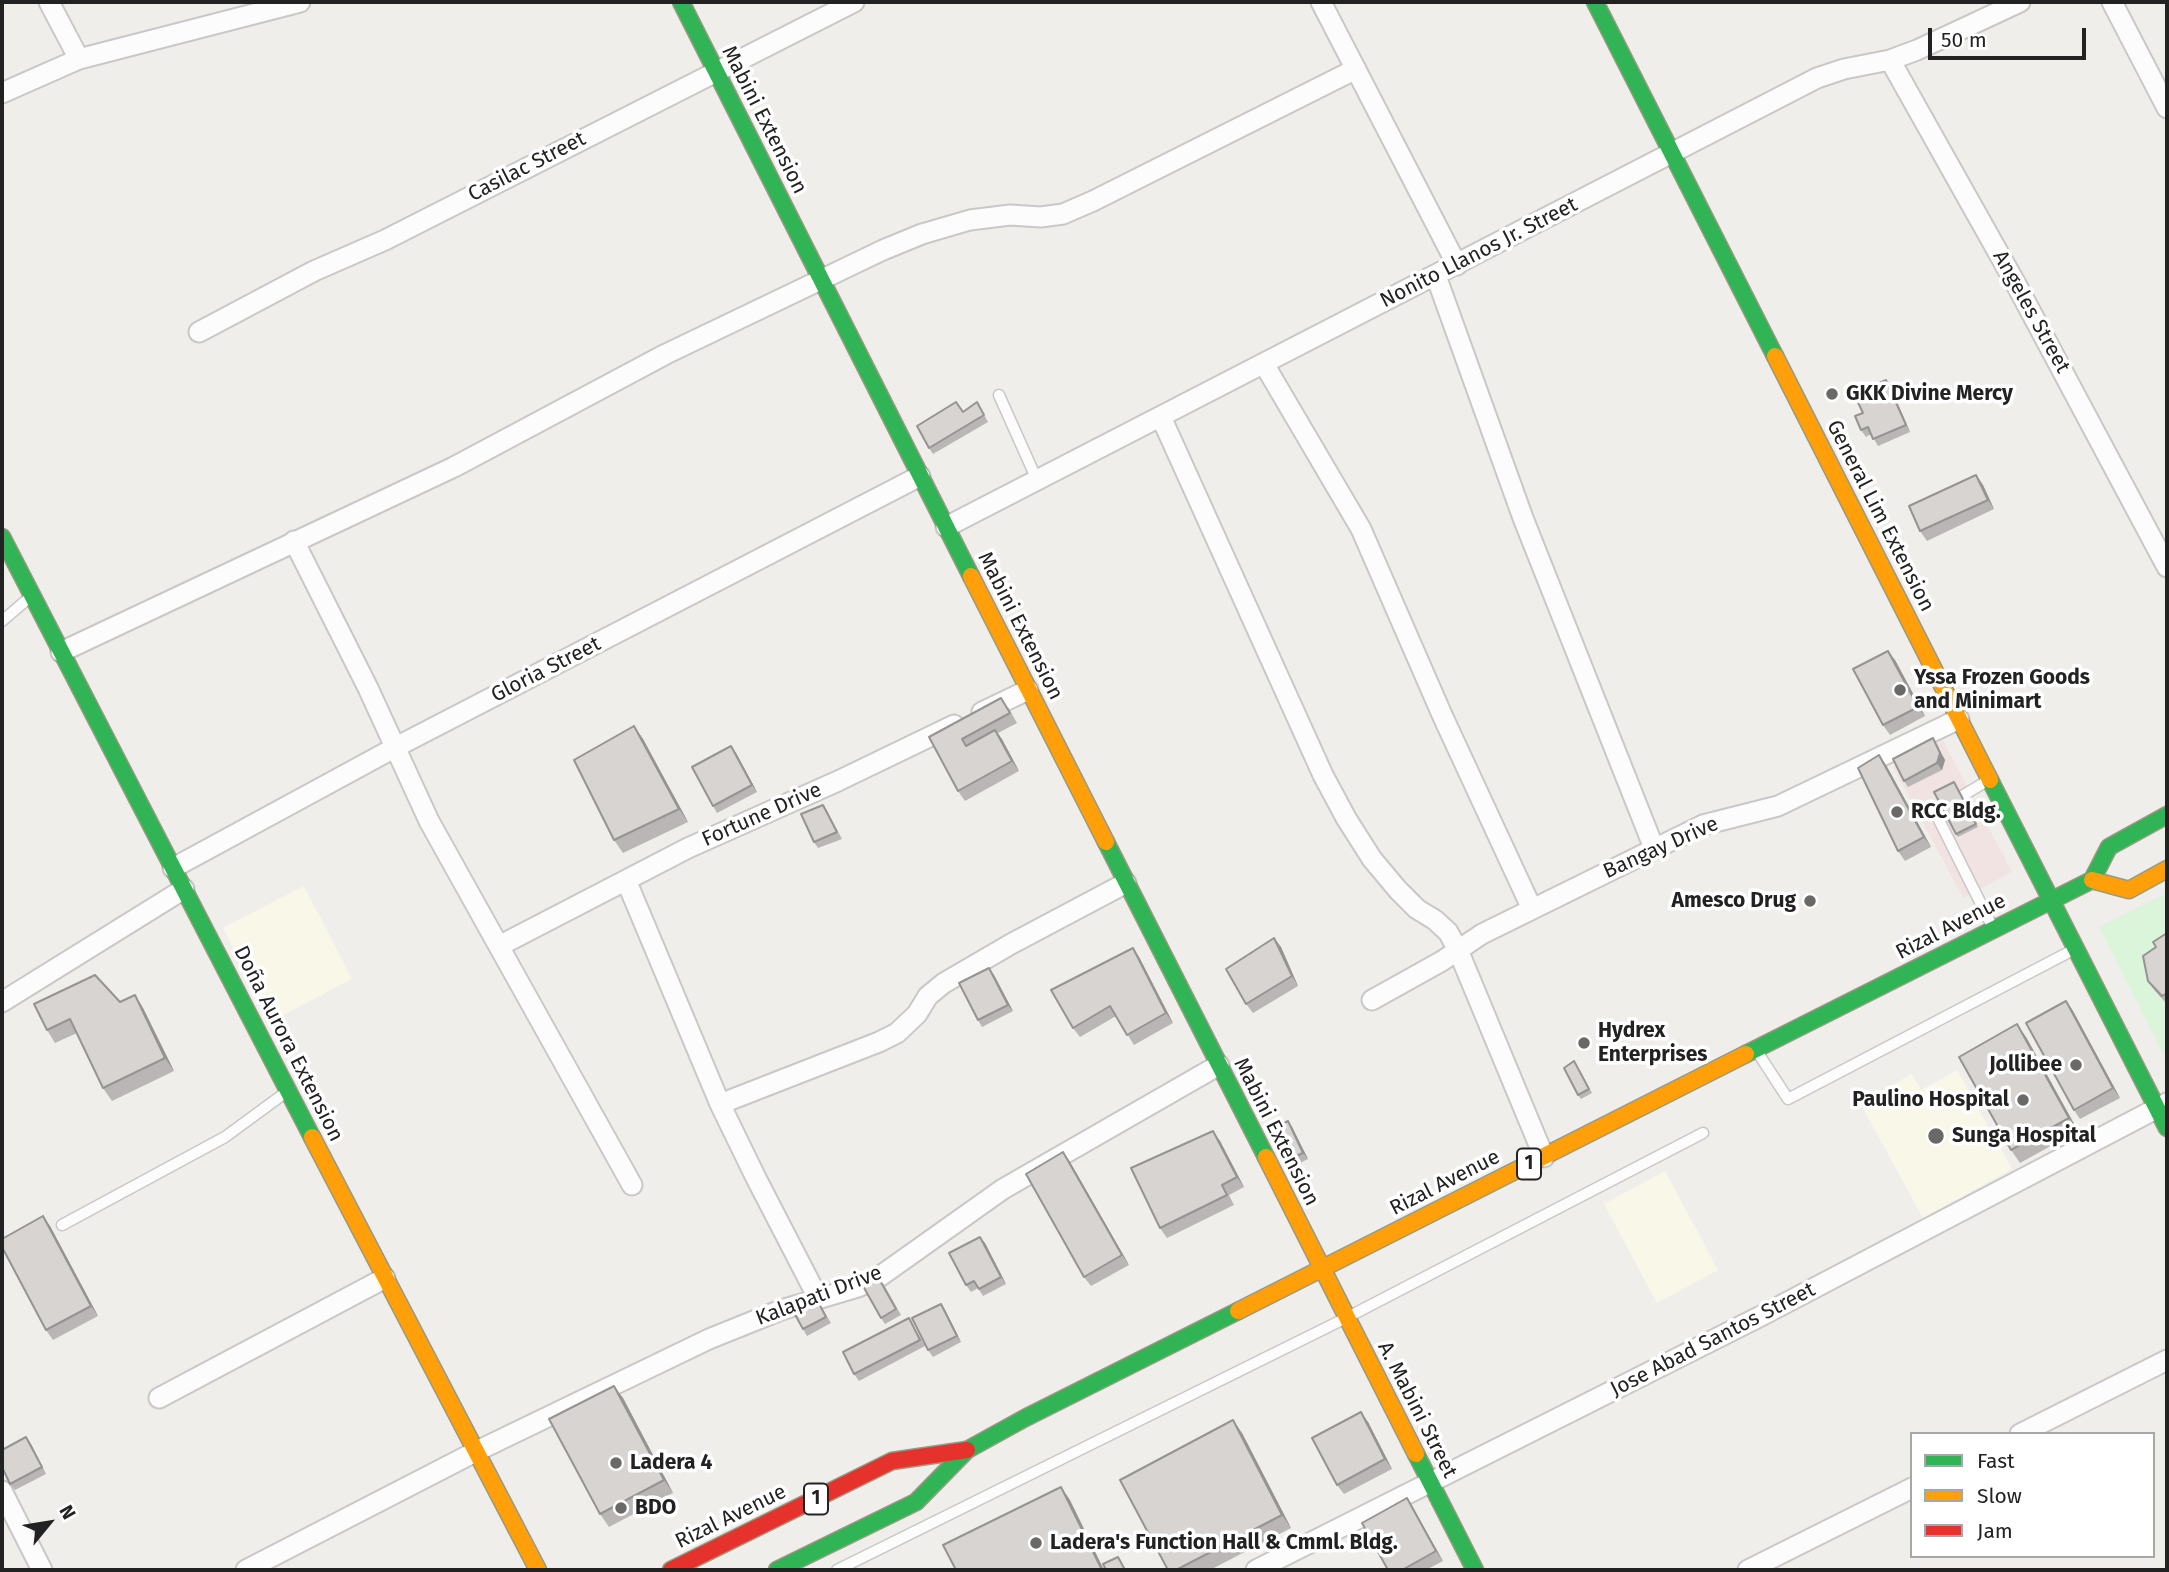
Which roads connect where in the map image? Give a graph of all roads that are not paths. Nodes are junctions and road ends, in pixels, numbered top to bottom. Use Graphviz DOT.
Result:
graph roads {
  1 [pos="49,2"];
  2 [pos="300,2"];
  3 [pos="681,2"];
  4 [pos="855,2"];
  5 [pos="1321,2"];
  6 [pos="1595,2"];
  7 [pos="2020,2"];
  8 [pos="2112,2"];
  9 [pos="79,60"];
  10 [pos="1890,60"];
  11 [pos="1356,69"];
  12 [pos="716,71"];
  13 [pos="2,93"];
  14 [pos="2167,108"];
  15 [pos="1672,154"];
  16 [pos="1457,265"];
  17 [pos="1436,276"];
  18 [pos="821,279"];
  19 [pos="199,332"];
  20 [pos="1264,363"];
  21 [pos="999,395"];
  22 [pos="1161,417"];
  23 [pos="920,476"];
  24 [pos="1037,480"];
  25 [pos="946,527"];
  26 [pos="2,537"];
  27 [pos="294,541"];
  28 [pos="2167,567"];
  29 [pos="32,596"];
  30 [pos="2,621"];
  31 [pos="61,652"];
  32 [pos="1028,690"];
  33 [pos="1959,719"];
  34 [pos="396,747"];
  35 [pos="1990,779"];
  36 [pos="1962,796"];
  37 [pos="1943,807"];
  38 [pos="2167,815"];
  39 [pos="1654,848"];
  40 [pos="173,868"];
  41 [pos="2167,869"];
  42 [pos="626,880"];
  43 [pos="2092,880"];
  44 [pos="1126,883"];
  45 [pos="184,889"];
  46 [pos="2051,900"];
  47 [pos="1532,909"];
  48 [pos="1994,929"];
  49 [pos="499,946"];
  50 [pos="2076,948"];
  51 [pos="1458,950"];
  52 [pos="1372,1000"];
  53 [pos="2,1002"];
  54 [pos="1756,1049"];
  55 [pos="1219,1065"];
  56 [pos="288,1091"];
  57 [pos="720,1104"];
  58 [pos="2162,1106"];
  59 [pos="2167,1128"];
  60 [pos="1703,1133"];
  61 [pos="1544,1157"];
  62 [pos="632,1185"];
  63 [pos="62,1225"];
  64 [pos="1321,1269"];
  65 [pos="384,1278"];
  66 [pos="818,1298"];
  67 [pos="1346,1318"];
  68 [pos="2167,1360"];
  69 [pos="159,1398"];
  70 [pos="2024,1432"];
  71 [pos="967,1450"];
  72 [pos="475,1452"];
  73 [pos="1431,1483"];
  74 [pos="1910,1489"];
  75 [pos="2,1491"];
  76 [pos="42,1570"];
  77 [pos="246,1570"];
  78 [pos="538,1570"];
  79 [pos="671,1570"];
  80 [pos="777,1570"];
  81 [pos="837,1570"];
  82 [pos="1256,1570"];
  83 [pos="1475,1570"];
  84 [pos="1748,1570"];
  1 -- 9 [label="street"];
  2 -- 9 [label="street"];
  3 -- 12 [label="main road, Mabini Extension"];
  4 -- 12 [label="street, Casilac Street"];
  5 -- 11 [label="street"];
  6 -- 15 [label="main road, General Lim Extension"];
  7 -- 10 [label="street, Nonito Llanos Jr. Street"];
  8 -- 14 [label="street"];
  9 -- 13 [label="street"];
  10 -- 15 [label="street, Nonito Llanos Jr. Street"];
  10 -- 28 [label="street, Angeles Street"];
  11 -- 16 [label="street"];
  11 -- 18 [label="street"];
  12 -- 18 [label="main road, Mabini Extension"];
  12 -- 19 [label="street, Casilac Street"];
  15 -- 16 [label="street, Nonito Llanos Jr. Street"];
  15 -- 33 [label="main road, General Lim Extension"];
  16 -- 17 [label="street, Nonito Llanos Jr. Street"];
  17 -- 20 [label="street, Nonito Llanos Jr. Street"];
  17 -- 39 [label="street"];
  18 -- 23 [label="main road, Mabini Extension"];
  18 -- 27 [label="street"];
  20 -- 22 [label="street, Nonito Llanos Jr. Street"];
  20 -- 47 [label="street"];
  21 -- 24 [label="lane"];
  22 -- 24 [label="street, Nonito Llanos Jr. Street"];
  22 -- 51 [label="street"];
  23 -- 25 [label="main road, Mabini Extension"];
  23 -- 34 [label="street, Gloria Street"];
  24 -- 25 [label="street, Nonito Llanos Jr. Street"];
  25 -- 32 [label="main road, Mabini Extension"];
  26 -- 29 [label="main road, Doña Aurora Extension"];
  27 -- 31 [label="street"];
  27 -- 34 [label="street"];
  29 -- 30 [label="lane"];
  29 -- 31 [label="main road, Doña Aurora Extension"];
  31 -- 40 [label="main road, Doña Aurora Extension"];
  32 -- 42 [label="street, Fortune Drive"];
  32 -- 44 [label="main road, Mabini Extension"];
  33 -- 35 [label="main road, General Lim Extension"];
  33 -- 39 [label="street, Bangay Drive"];
  34 -- 40 [label="street, Gloria Street"];
  34 -- 49 [label="street"];
  35 -- 36 [label="lane"];
  35 -- 46 [label="main road, General Lim Extension"];
  37 -- 48 [label="lane"];
  38 -- 43 [label="main road"];
  39 -- 47 [label="street, Bangay Drive"];
  40 -- 45 [label="main road, Doña Aurora Extension"];
  41 -- 43 [label="main road"];
  42 -- 49 [label="street, Fortune Drive"];
  42 -- 57 [label="street"];
  43 -- 46 [label="main road, Rizal Avenue / 1"];
  44 -- 55 [label="main road, Mabini Extension"];
  44 -- 57 [label="street"];
  45 -- 53 [label="street"];
  45 -- 56 [label="main road, Doña Aurora Extension"];
  46 -- 48 [label="main road, Rizal Avenue / 1"];
  46 -- 50 [label="main road, General Lim Extension"];
  47 -- 51 [label="street, Bangay Drive"];
  48 -- 54 [label="main road, Rizal Avenue / 1"];
  49 -- 62 [label="street"];
  50 -- 54 [label="lane"];
  50 -- 58 [label="main road, General Lim Extension"];
  51 -- 52 [label="street, Bangay Drive"];
  51 -- 61 [label="street"];
  54 -- 61 [label="main road, Rizal Avenue / 1"];
  55 -- 64 [label="main road, Mabini Extension"];
  55 -- 66 [label="street, Kalapati Drive"];
  56 -- 63 [label="lane"];
  56 -- 65 [label="main road, Doña Aurora Extension"];
  57 -- 66 [label="street"];
  58 -- 59 [label="main road, General Lim Extension"];
  58 -- 73 [label="street, Jose Abad Santos Street"];
  60 -- 67 [label="lane"];
  61 -- 64 [label="main road, Rizal Avenue / 1"];
  64 -- 67 [label="main road, A. Mabini Street"];
  64 -- 71 [label="main road, Rizal Avenue / 1"];
  65 -- 69 [label="street"];
  65 -- 72 [label="main road, Doña Aurora Extension"];
  66 -- 72 [label="street, Kalapati Drive"];
  67 -- 73 [label="main road, A. Mabini Street"];
  67 -- 81 [label="lane"];
  68 -- 70 [label="street"];
  71 -- 79 [label="main road, Rizal Avenue / 1"];
  71 -- 80 [label="main road, Rizal Avenue / 1"];
  72 -- 77 [label="street, Kalapati Drive"];
  72 -- 78 [label="main road, Doña Aurora Extension"];
  73 -- 82 [label="street, Jose Abad Santos Street"];
  73 -- 83 [label="main road, A. Mabini Street"];
  74 -- 84 [label="street"];
  75 -- 76 [label="street"];
}
